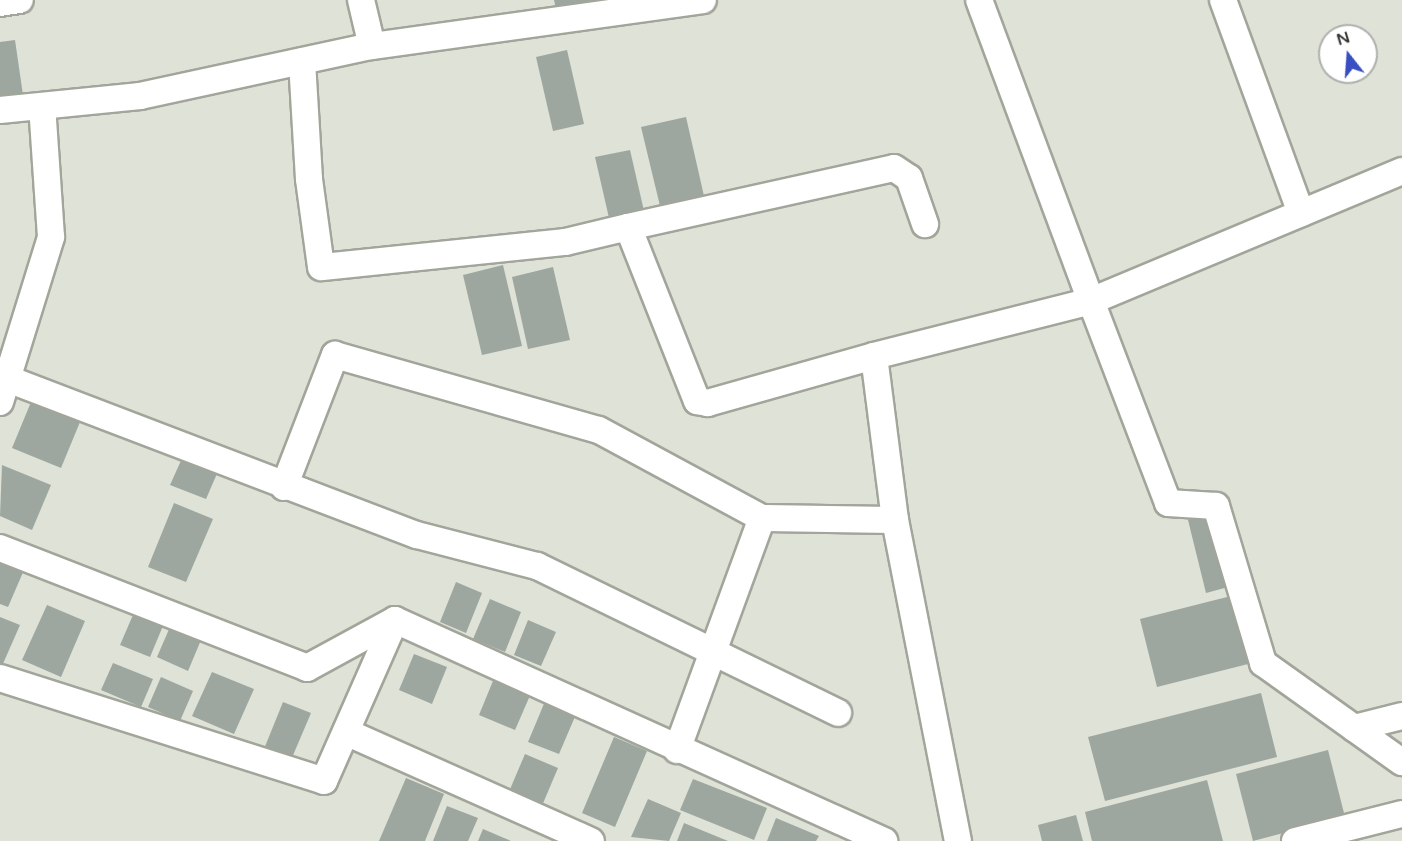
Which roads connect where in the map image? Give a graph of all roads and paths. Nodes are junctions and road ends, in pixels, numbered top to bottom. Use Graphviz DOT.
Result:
graph roads {
  1 [pos="21,0"];
  2 [pos="361,0"];
  3 [pos="703,0"];
  4 [pos="979,0"];
  5 [pos="1223,0"];
  6 [pos="0,3"];
  7 [pos="372,46"];
  8 [pos="302,61"];
  9 [pos="42,106"];
  10 [pos="0,110"];
  11 [pos="1402,171"];
  12 [pos="1301,213"];
  13 [pos="925,224"];
  14 [pos="628,227"];
  15 [pos="1091,301"];
  16 [pos="874,356"];
  17 [pos="2,386"];
  18 [pos="284,487"];
  19 [pos="762,518"];
  20 [pos="895,520"];
  21 [pos="0,548"];
  22 [pos="394,620"];
  23 [pos="711,653"];
  24 [pos="0,678"];
  25 [pos="838,713"];
  26 [pos="1402,716"];
  27 [pos="1354,728"];
  28 [pos="346,732"];
  29 [pos="677,750"];
  30 [pos="1402,762"];
  31 [pos="1402,814"];
  32 [pos="845,833"];
  33 [pos="591,841"];
  34 [pos="884,841"];
  35 [pos="958,841"];
  36 [pos="1295,841"];
  1 -- 6 [label="street"];
  2 -- 7 [label="street"];
  3 -- 7 [label="street"];
  4 -- 15 [label="street"];
  5 -- 12 [label="street"];
  7 -- 8 [label="street"];
  8 -- 9 [label="street"];
  8 -- 14 [label="street"];
  9 -- 10 [label="street"];
  9 -- 17 [label="street"];
  11 -- 12 [label="street"];
  12 -- 15 [label="street"];
  13 -- 14 [label="street"];
  14 -- 16 [label="street"];
  15 -- 16 [label="street"];
  15 -- 27 [label="street"];
  16 -- 20 [label="street"];
  17 -- 18 [label="street"];
  18 -- 19 [label="street"];
  18 -- 23 [label="street"];
  19 -- 20 [label="street"];
  19 -- 23 [label="street"];
  20 -- 35 [label="street"];
  21 -- 22 [label="street"];
  22 -- 28 [label="street"];
  22 -- 29 [label="street"];
  23 -- 25 [label="street"];
  23 -- 29 [label="street"];
  24 -- 28 [label="street"];
  26 -- 27 [label="street"];
  27 -- 30 [label="street"];
  28 -- 33 [label="street"];
  29 -- 32 [label="street"];
  31 -- 36 [label="street"];
  32 -- 34 [label="street"];
}
